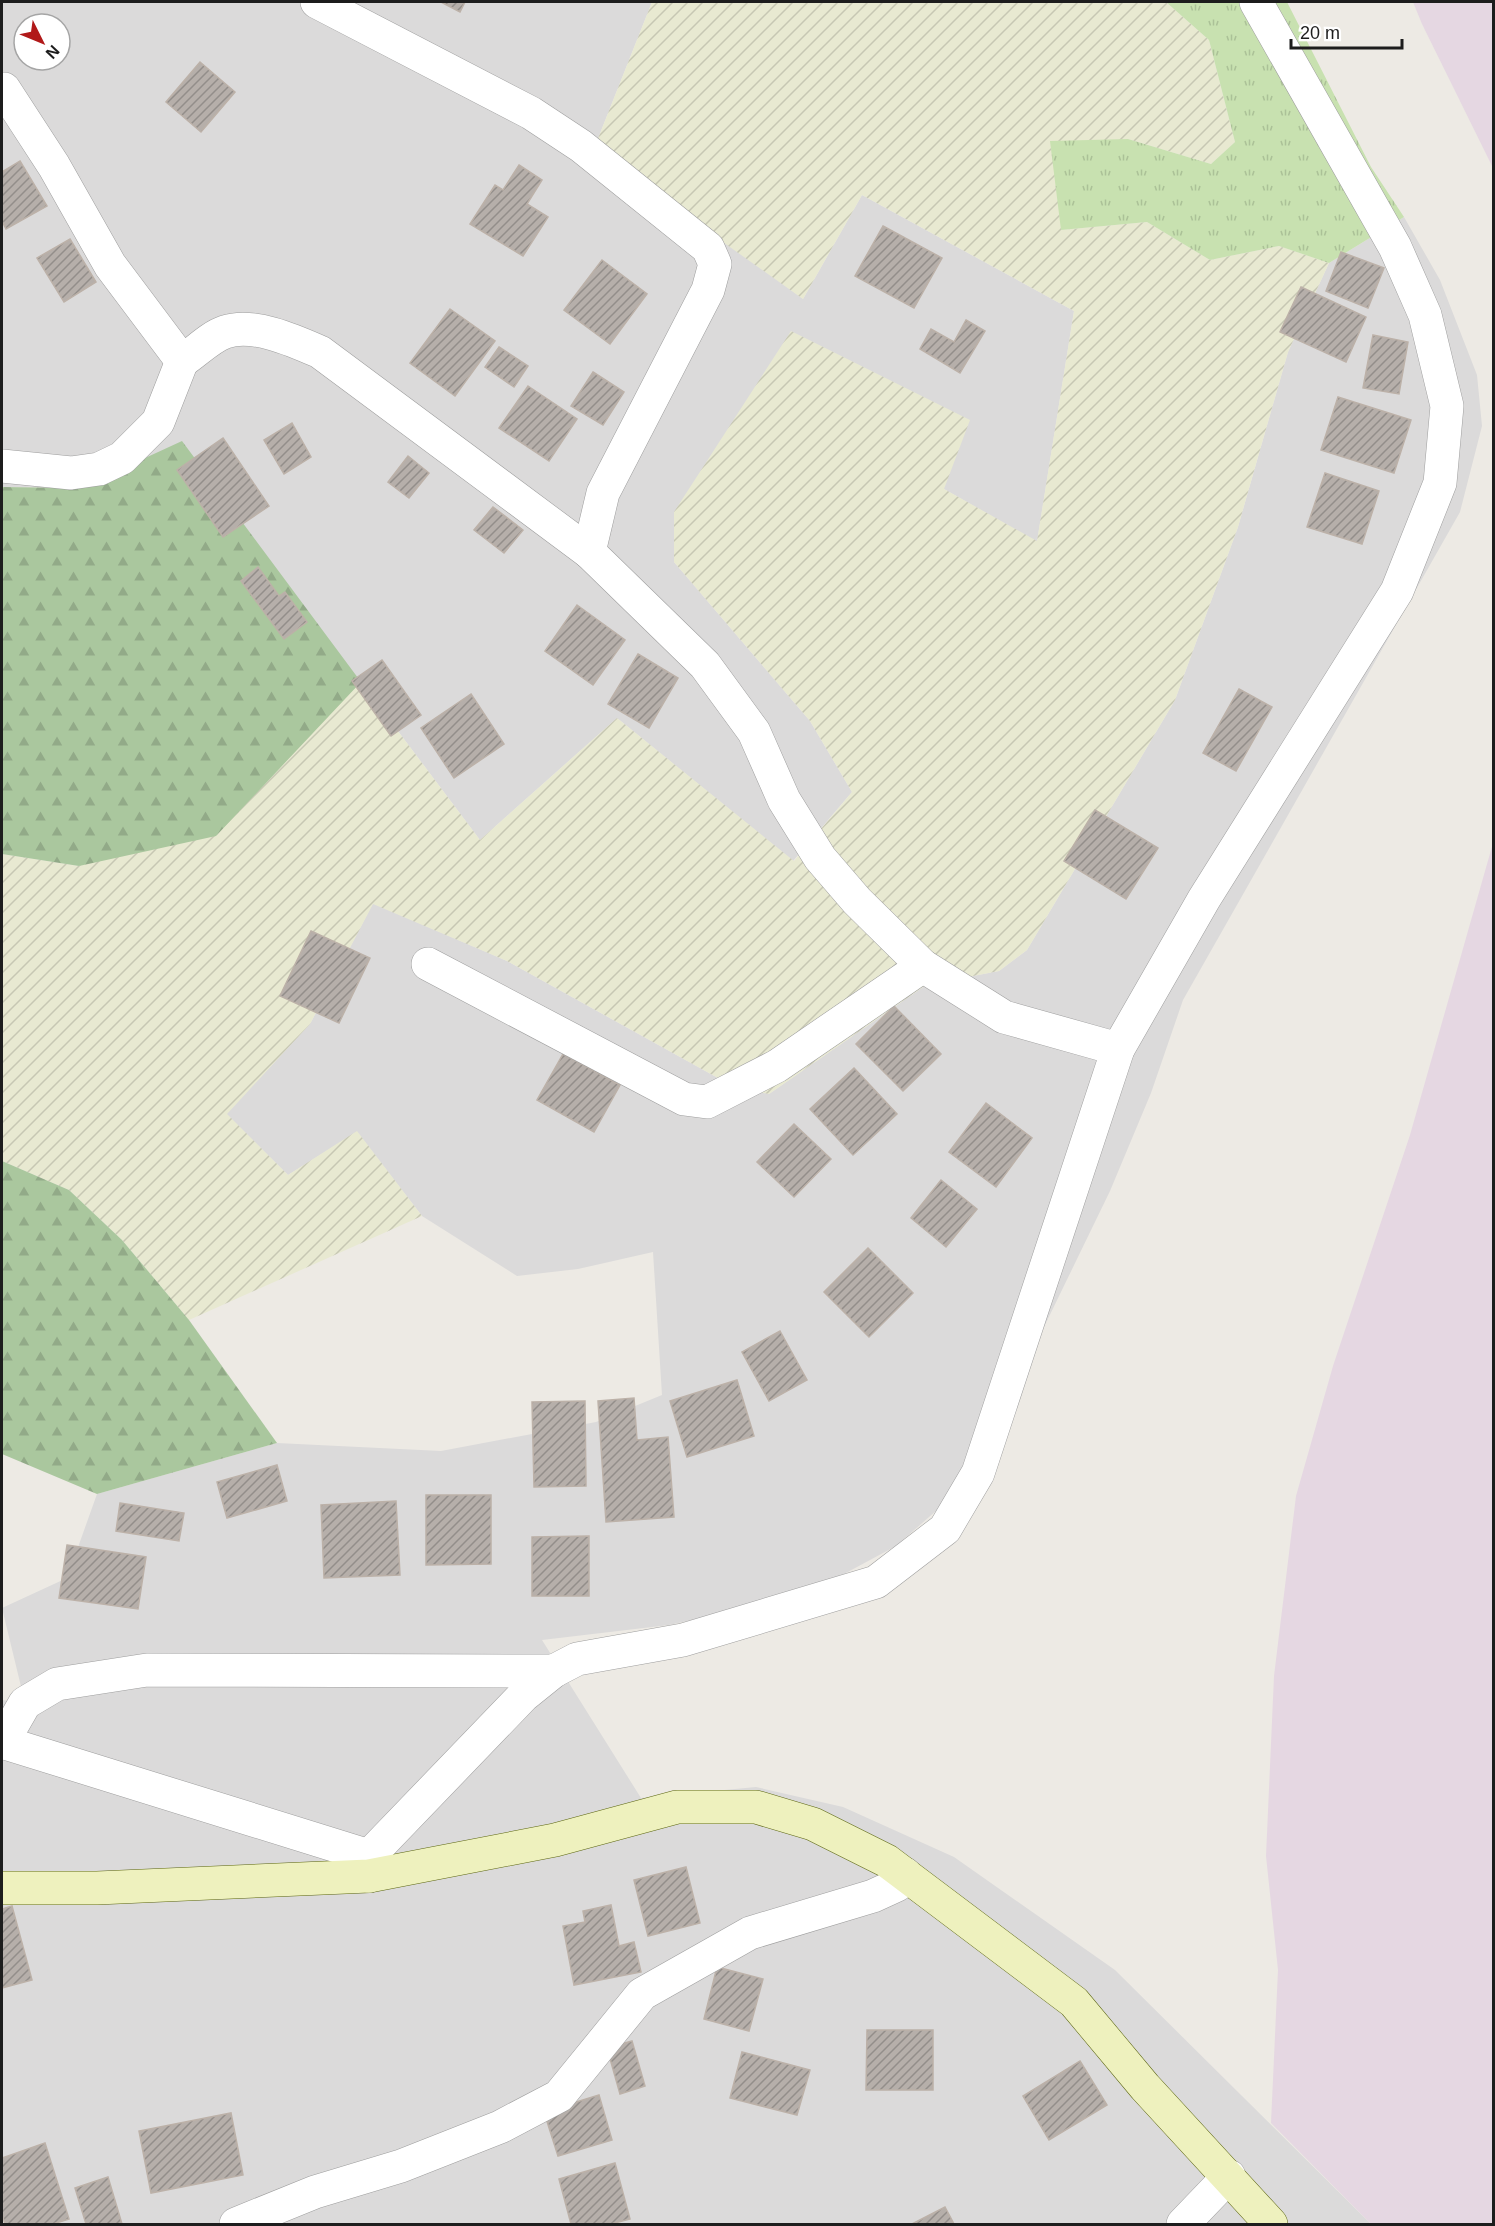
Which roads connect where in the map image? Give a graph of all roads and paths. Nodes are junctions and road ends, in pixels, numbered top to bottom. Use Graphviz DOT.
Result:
graph roads {
  1 [pos="317,2"];
  2 [pos="1256,2"];
  3 [pos="4,89"];
  4 [pos="182,362"];
  5 [pos="2,466"];
  6 [pos="589,552"];
  7 [pos="428,964"];
  8 [pos="923,966"];
  9 [pos="1118,1049"];
  10 [pos="554,1671"];
  11 [pos="2,1742"];
  12 [pos="369,1866"];
  13 [pos="905,1874"];
  14 [pos="2,1888"];
  15 [pos="1229,2176"];
  16 [pos="236,2224"];
  17 [pos="1183,2224"];
  18 [pos="1271,2224"];
  1 -- 6 [label="street"];
  2 -- 9 [label="street"];
  3 -- 4 [label="street"];
  4 -- 5 [label="street"];
  4 -- 6 [label="street"];
  6 -- 8 [label="street"];
  7 -- 8 [label="street"];
  8 -- 9 [label="street"];
  9 -- 10 [label="street"];
  10 -- 11 [label="street"];
  10 -- 12 [label="street"];
  11 -- 12 [label="street"];
  12 -- 13 [label="street"];
  12 -- 14 [label="street"];
  13 -- 15 [label="street"];
  13 -- 16 [label="street"];
  15 -- 17 [label="street"];
  15 -- 18 [label="street"];
}
